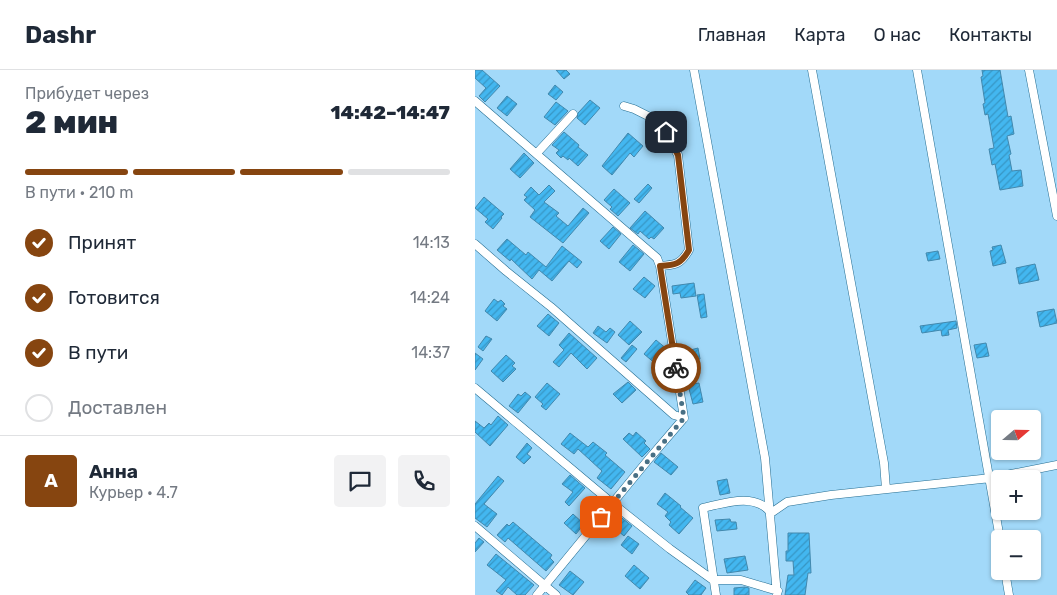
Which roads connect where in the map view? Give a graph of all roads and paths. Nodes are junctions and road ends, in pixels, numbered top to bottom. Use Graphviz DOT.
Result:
graph roads {
  1 [pos="694,70"];
  2 [pos="812,70"];
  3 [pos="917,70"];
  4 [pos="1029,70"];
  5 [pos="475,101"];
  6 [pos="624,106"];
  7 [pos="573,114"];
  8 [pos="537,154"];
  9 [pos="1057,216"];
  10 [pos="475,244"];
  11 [pos="660,266"];
  12 [pos="475,388"];
  13 [pos="684,418"];
  14 [pos="1057,465"];
  15 [pos="1032,470"];
  16 [pos="991,478"];
  17 [pos="886,489"];
  18 [pos="613,503"];
  19 [pos="771,513"];
  20 [pos="475,526"];
  21 [pos="713,580"];
  22 [pos="1006,580"];
  23 [pos="545,585"];
  24 [pos="778,593"];
  25 [pos="537,595"];
  26 [pos="556,595"];
  27 [pos="716,595"];
  28 [pos="1009,595"];
  1 -- 19 [label="street"];
  2 -- 17 [label="street"];
  3 -- 16 [label="street"];
  4 -- 9 [label="street"];
  5 -- 8 [label="street"];
  6 -- 11 [label="street"];
  7 -- 8 [label="street"];
  8 -- 11 [label="street"];
  10 -- 13 [label="street"];
  11 -- 13 [label="street"];
  12 -- 18 [label="street"];
  13 -- 18 [label="street"];
  14 -- 15 [label="street"];
  16 -- 17 [label="street"];
  17 -- 19 [label="street"];
  18 -- 21 [label="street"];
  18 -- 23 [label="street"];
  19 -- 21 [label="street"];
  19 -- 24 [label="street"];
  20 -- 23 [label="street"];
  21 -- 24 [label="street"];
  21 -- 27 [label="street"];
  22 -- 28 [label="street"];
  23 -- 25 [label="street"];
  23 -- 26 [label="street"];
}
